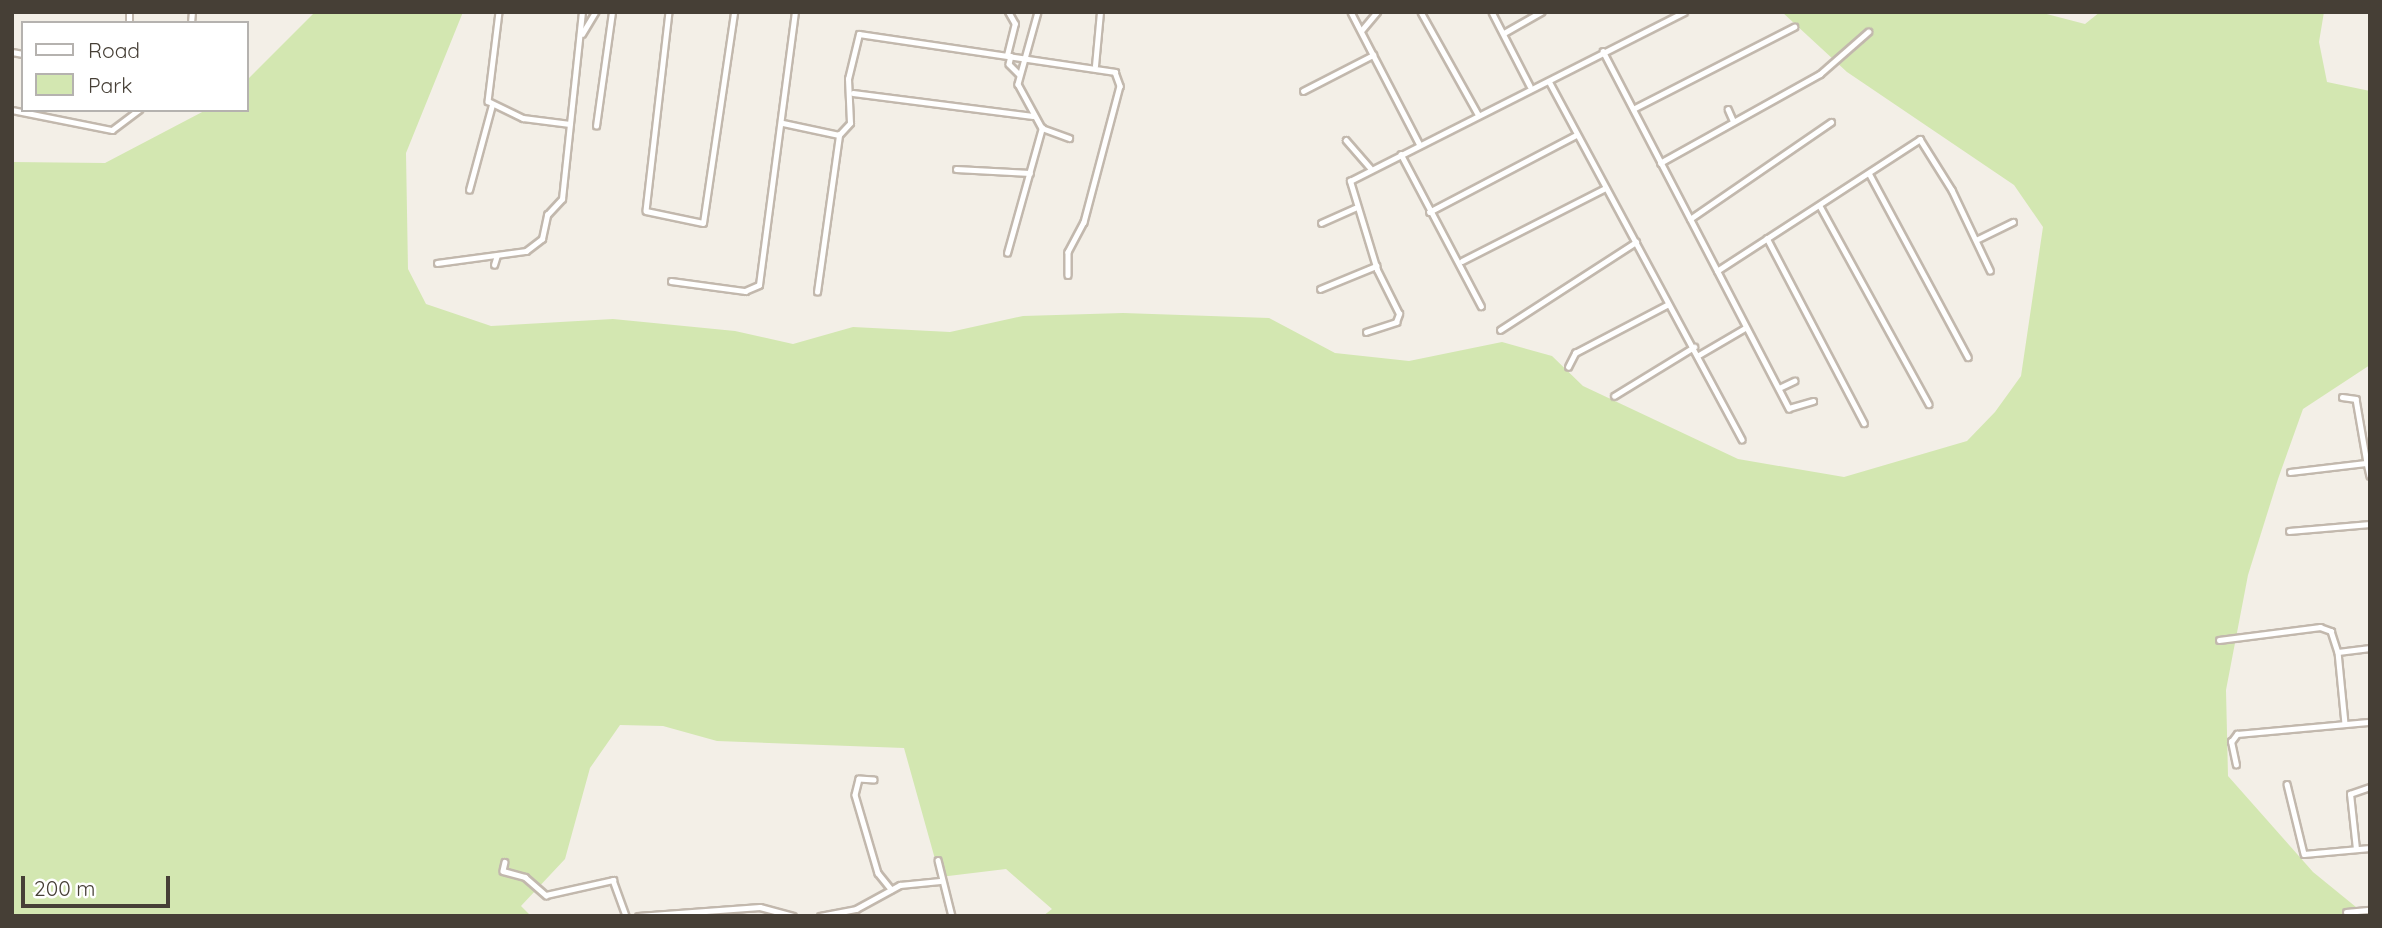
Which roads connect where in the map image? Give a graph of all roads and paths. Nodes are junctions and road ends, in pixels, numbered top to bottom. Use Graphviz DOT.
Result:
graph roads {
  1 [pos="499,12"];
  2 [pos="582,12"];
  3 [pos="595,12"];
  4 [pos="612,12"];
  5 [pos="669,12"];
  6 [pos="734,12"];
  7 [pos="795,12"];
  8 [pos="1008,12"];
  9 [pos="1038,12"];
  10 [pos="1100,12"];
  11 [pos="1351,12"];
  12 [pos="1377,12"];
  13 [pos="1421,12"];
  14 [pos="1492,12"];
  15 [pos="1541,12"];
  16 [pos="1684,12"];
  17 [pos="1354,18"];
  18 [pos="1367,18"];
  19 [pos="585,23"];
  20 [pos="1794,27"];
  21 [pos="1361,31"];
  22 [pos="1868,32"];
  23 [pos="1504,33"];
  24 [pos="1603,51"];
  25 [pos="1009,55"];
  26 [pos="1025,55"];
  27 [pos="1373,55"];
  28 [pos="1095,66"];
  29 [pos="1019,74"];
  30 [pos="1549,81"];
  31 [pos="1530,86"];
  32 [pos="1303,91"];
  33 [pos="852,93"];
  34 [pos="492,105"];
  35 [pos="1632,109"];
  36 [pos="1728,109"];
  37 [pos="22,112"];
  38 [pos="136,112"];
  39 [pos="1028,112"];
  40 [pos="1478,114"];
  41 [pos="1733,120"];
  42 [pos="1831,122"];
  43 [pos="570,124"];
  44 [pos="783,124"];
  45 [pos="596,126"];
  46 [pos="1042,128"];
  47 [pos="839,135"];
  48 [pos="1576,135"];
  49 [pos="1069,138"];
  50 [pos="1346,140"];
  51 [pos="1420,145"];
  52 [pos="1401,154"];
  53 [pos="1660,163"];
  54 [pos="1370,168"];
  55 [pos="956,169"];
  56 [pos="1031,173"];
  57 [pos="1869,173"];
  58 [pos="1605,188"];
  59 [pos="469,190"];
  60 [pos="1820,206"];
  61 [pos="1355,208"];
  62 [pos="1428,212"];
  63 [pos="1690,219"];
  64 [pos="2013,222"];
  65 [pos="1321,223"];
  66 [pos="1767,238"];
  67 [pos="1976,240"];
  68 [pos="1636,242"];
  69 [pos="1007,253"];
  70 [pos="497,254"];
  71 [pos="1462,261"];
  72 [pos="438,263"];
  73 [pos="494,265"];
  74 [pos="1376,266"];
  75 [pos="1990,270"];
  76 [pos="1717,271"];
  77 [pos="1068,275"];
  78 [pos="671,281"];
  79 [pos="1320,289"];
  80 [pos="817,292"];
  81 [pos="1667,305"];
  82 [pos="1481,306"];
  83 [pos="1745,328"];
  84 [pos="1500,330"];
  85 [pos="1366,332"];
  86 [pos="1694,347"];
  87 [pos="1699,355"];
  88 [pos="1968,357"];
  89 [pos="1568,367"];
  90 [pos="1794,382"];
  91 [pos="1779,388"];
  92 [pos="1614,396"];
  93 [pos="2342,397"];
  94 [pos="1813,401"];
  95 [pos="1929,404"];
  96 [pos="2370,420"];
  97 [pos="2362,421"];
  98 [pos="1864,424"];
  99 [pos="1742,439"];
  100 [pos="2367,463"];
  101 [pos="2290,472"];
  102 [pos="2370,476"];
  103 [pos="2370,524"];
  104 [pos="2289,531"];
  105 [pos="2219,640"];
  106 [pos="2370,648"];
  107 [pos="2338,652"];
  108 [pos="2370,722"];
  109 [pos="2345,723"];
  110 [pos="2236,765"];
  111 [pos="874,780"];
  112 [pos="2287,784"];
  113 [pos="2370,787"];
  114 [pos="2370,848"];
  115 [pos="2356,849"];
  116 [pos="938,860"];
  117 [pos="505,862"];
  118 [pos="940,881"];
  119 [pos="891,889"];
  120 [pos="2370,910"];
  121 [pos="2346,912"];
  122 [pos="626,916"];
  123 [pos="638,916"];
  124 [pos="793,916"];
  125 [pos="820,916"];
  126 [pos="951,916"];
  1 -- 34 [label="street"];
  2 -- 19 [label="street"];
  3 -- 19 [label="street"];
  4 -- 45 [label="street"];
  5 -- 6 [label="street"];
  7 -- 44 [label="street"];
  8 -- 25 [label="street"];
  9 -- 26 [label="street"];
  10 -- 28 [label="street"];
  11 -- 17 [label="street"];
  12 -- 18 [label="street"];
  13 -- 40 [label="street"];
  14 -- 23 [label="street"];
  15 -- 23 [label="street"];
  16 -- 24 [label="street"];
  17 -- 18 [label="street"];
  17 -- 21 [label="street"];
  18 -- 21 [label="street"];
  19 -- 43 [label="street"];
  20 -- 35 [label="street"];
  21 -- 27 [label="street"];
  22 -- 41 [label="street"];
  23 -- 31 [label="street"];
  24 -- 30 [label="street"];
  24 -- 35 [label="street"];
  25 -- 26 [label="street"];
  25 -- 29 [label="street"];
  25 -- 33 [label="street"];
  26 -- 28 [label="street"];
  26 -- 29 [label="street"];
  27 -- 32 [label="street"];
  27 -- 51 [label="street"];
  28 -- 77 [label="street"];
  29 -- 39 [label="street"];
  30 -- 31 [label="street"];
  30 -- 48 [label="street"];
  31 -- 40 [label="street"];
  33 -- 39 [label="street"];
  33 -- 47 [label="street"];
  34 -- 43 [label="street"];
  34 -- 59 [label="street"];
  35 -- 53 [label="street"];
  36 -- 41 [label="street"];
  37 -- 38 [label="street"];
  39 -- 46 [label="street"];
  40 -- 51 [label="street"];
  41 -- 53 [label="street"];
  42 -- 63 [label="street"];
  43 -- 70 [label="street"];
  44 -- 47 [label="street"];
  44 -- 78 [label="street"];
  46 -- 49 [label="street"];
  46 -- 56 [label="street"];
  47 -- 80 [label="street"];
  48 -- 58 [label="street"];
  48 -- 62 [label="street"];
  50 -- 54 [label="street"];
  51 -- 52 [label="street"];
  52 -- 54 [label="street"];
  52 -- 62 [label="street"];
  53 -- 63 [label="street"];
  54 -- 61 [label="street"];
  55 -- 56 [label="street"];
  56 -- 69 [label="street"];
  57 -- 60 [label="street"];
  57 -- 67 [label="street"];
  57 -- 88 [label="street"];
  58 -- 68 [label="street"];
  58 -- 71 [label="street"];
  60 -- 66 [label="street"];
  60 -- 95 [label="street"];
  61 -- 65 [label="street"];
  61 -- 74 [label="street"];
  62 -- 71 [label="street"];
  63 -- 76 [label="street"];
  64 -- 67 [label="street"];
  66 -- 76 [label="street"];
  66 -- 98 [label="street"];
  67 -- 75 [label="street"];
  68 -- 81 [label="street"];
  68 -- 84 [label="street"];
  70 -- 72 [label="street"];
  70 -- 73 [label="street"];
  71 -- 82 [label="street"];
  74 -- 79 [label="street"];
  74 -- 85 [label="street"];
  76 -- 83 [label="street"];
  81 -- 86 [label="street"];
  81 -- 89 [label="street"];
  83 -- 87 [label="street"];
  83 -- 91 [label="street"];
  86 -- 87 [label="street"];
  86 -- 92 [label="street"];
  87 -- 99 [label="street"];
  90 -- 91 [label="street"];
  91 -- 94 [label="street"];
  93 -- 97 [label="street"];
  96 -- 97 [label="street"];
  97 -- 100 [label="street"];
  100 -- 101 [label="street"];
  100 -- 102 [label="street"];
  103 -- 104 [label="street"];
  105 -- 107 [label="street"];
  106 -- 107 [label="street"];
  107 -- 109 [label="street"];
  108 -- 109 [label="street"];
  109 -- 110 [label="street"];
  111 -- 119 [label="street"];
  112 -- 115 [label="street"];
  113 -- 115 [label="street"];
  114 -- 115 [label="street"];
  116 -- 118 [label="street"];
  117 -- 122 [label="street"];
  118 -- 119 [label="street"];
  118 -- 126 [label="street"];
  119 -- 125 [label="street"];
  120 -- 121 [label="street"];
  123 -- 124 [label="street"];
}
